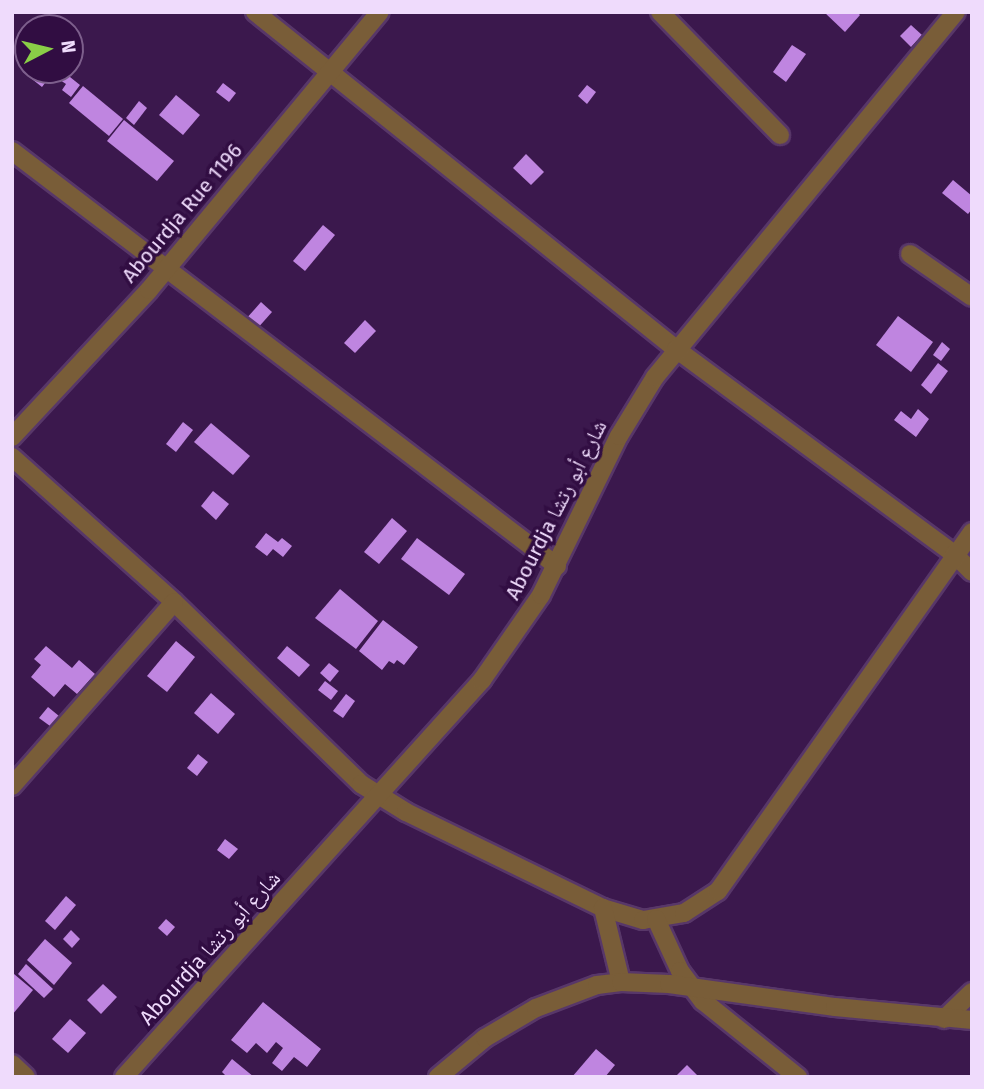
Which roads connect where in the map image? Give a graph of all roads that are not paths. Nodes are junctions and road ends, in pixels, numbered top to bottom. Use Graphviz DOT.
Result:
graph roads {
  1 [pos="256,12"];
  2 [pos="380,12"];
  3 [pos="660,12"];
  4 [pos="956,12"];
  5 [pos="330,70"];
  6 [pos="780,135"];
  7 [pos="12,151"];
  8 [pos="910,254"];
  9 [pos="167,268"];
  10 [pos="972,297"];
  11 [pos="676,349"];
  12 [pos="12,438"];
  13 [pos="12,457"];
  14 [pos="972,532"];
  15 [pos="954,554"];
  16 [pos="557,566"];
  17 [pos="972,572"];
  18 [pos="174,602"];
  19 [pos="12,786"];
  20 [pos="378,796"];
  21 [pos="603,908"];
  22 [pos="656,919"];
  23 [pos="621,982"];
  24 [pos="691,986"];
  25 [pos="972,992"];
  26 [pos="944,1019"];
  27 [pos="972,1020"];
  28 [pos="12,1064"];
  29 [pos="26,1077"];
  30 [pos="124,1077"];
  31 [pos="438,1077"];
  32 [pos="798,1077"];
  1 -- 5 [label="street"];
  2 -- 5 [label="street, Abourdja Rue 1196"];
  3 -- 6 [label="street"];
  4 -- 11 [label="street, Abourdja شارع أبو رتشا"];
  5 -- 9 [label="street, Abourdja Rue 1196"];
  5 -- 11 [label="street"];
  7 -- 9 [label="street"];
  8 -- 10 [label="street"];
  9 -- 12 [label="street, Abourdja Rue 1196"];
  9 -- 16 [label="street"];
  11 -- 15 [label="street"];
  11 -- 16 [label="street, Abourdja شارع أبو رتشا"];
  13 -- 18 [label="street"];
  14 -- 15 [label="street"];
  15 -- 17 [label="street"];
  15 -- 22 [label="street"];
  16 -- 20 [label="street, Abourdja شارع أبو رتشا"];
  18 -- 19 [label="street"];
  18 -- 20 [label="street"];
  20 -- 21 [label="street"];
  20 -- 30 [label="street, Abourdja شارع أبو رتشا"];
  21 -- 22 [label="street"];
  21 -- 23 [label="street"];
  22 -- 24 [label="street"];
  23 -- 24 [label="street"];
  23 -- 31 [label="street"];
  24 -- 26 [label="street"];
  24 -- 32 [label="street"];
  25 -- 26 [label="street"];
  26 -- 27 [label="street"];
  28 -- 29 [label="street"];
}
